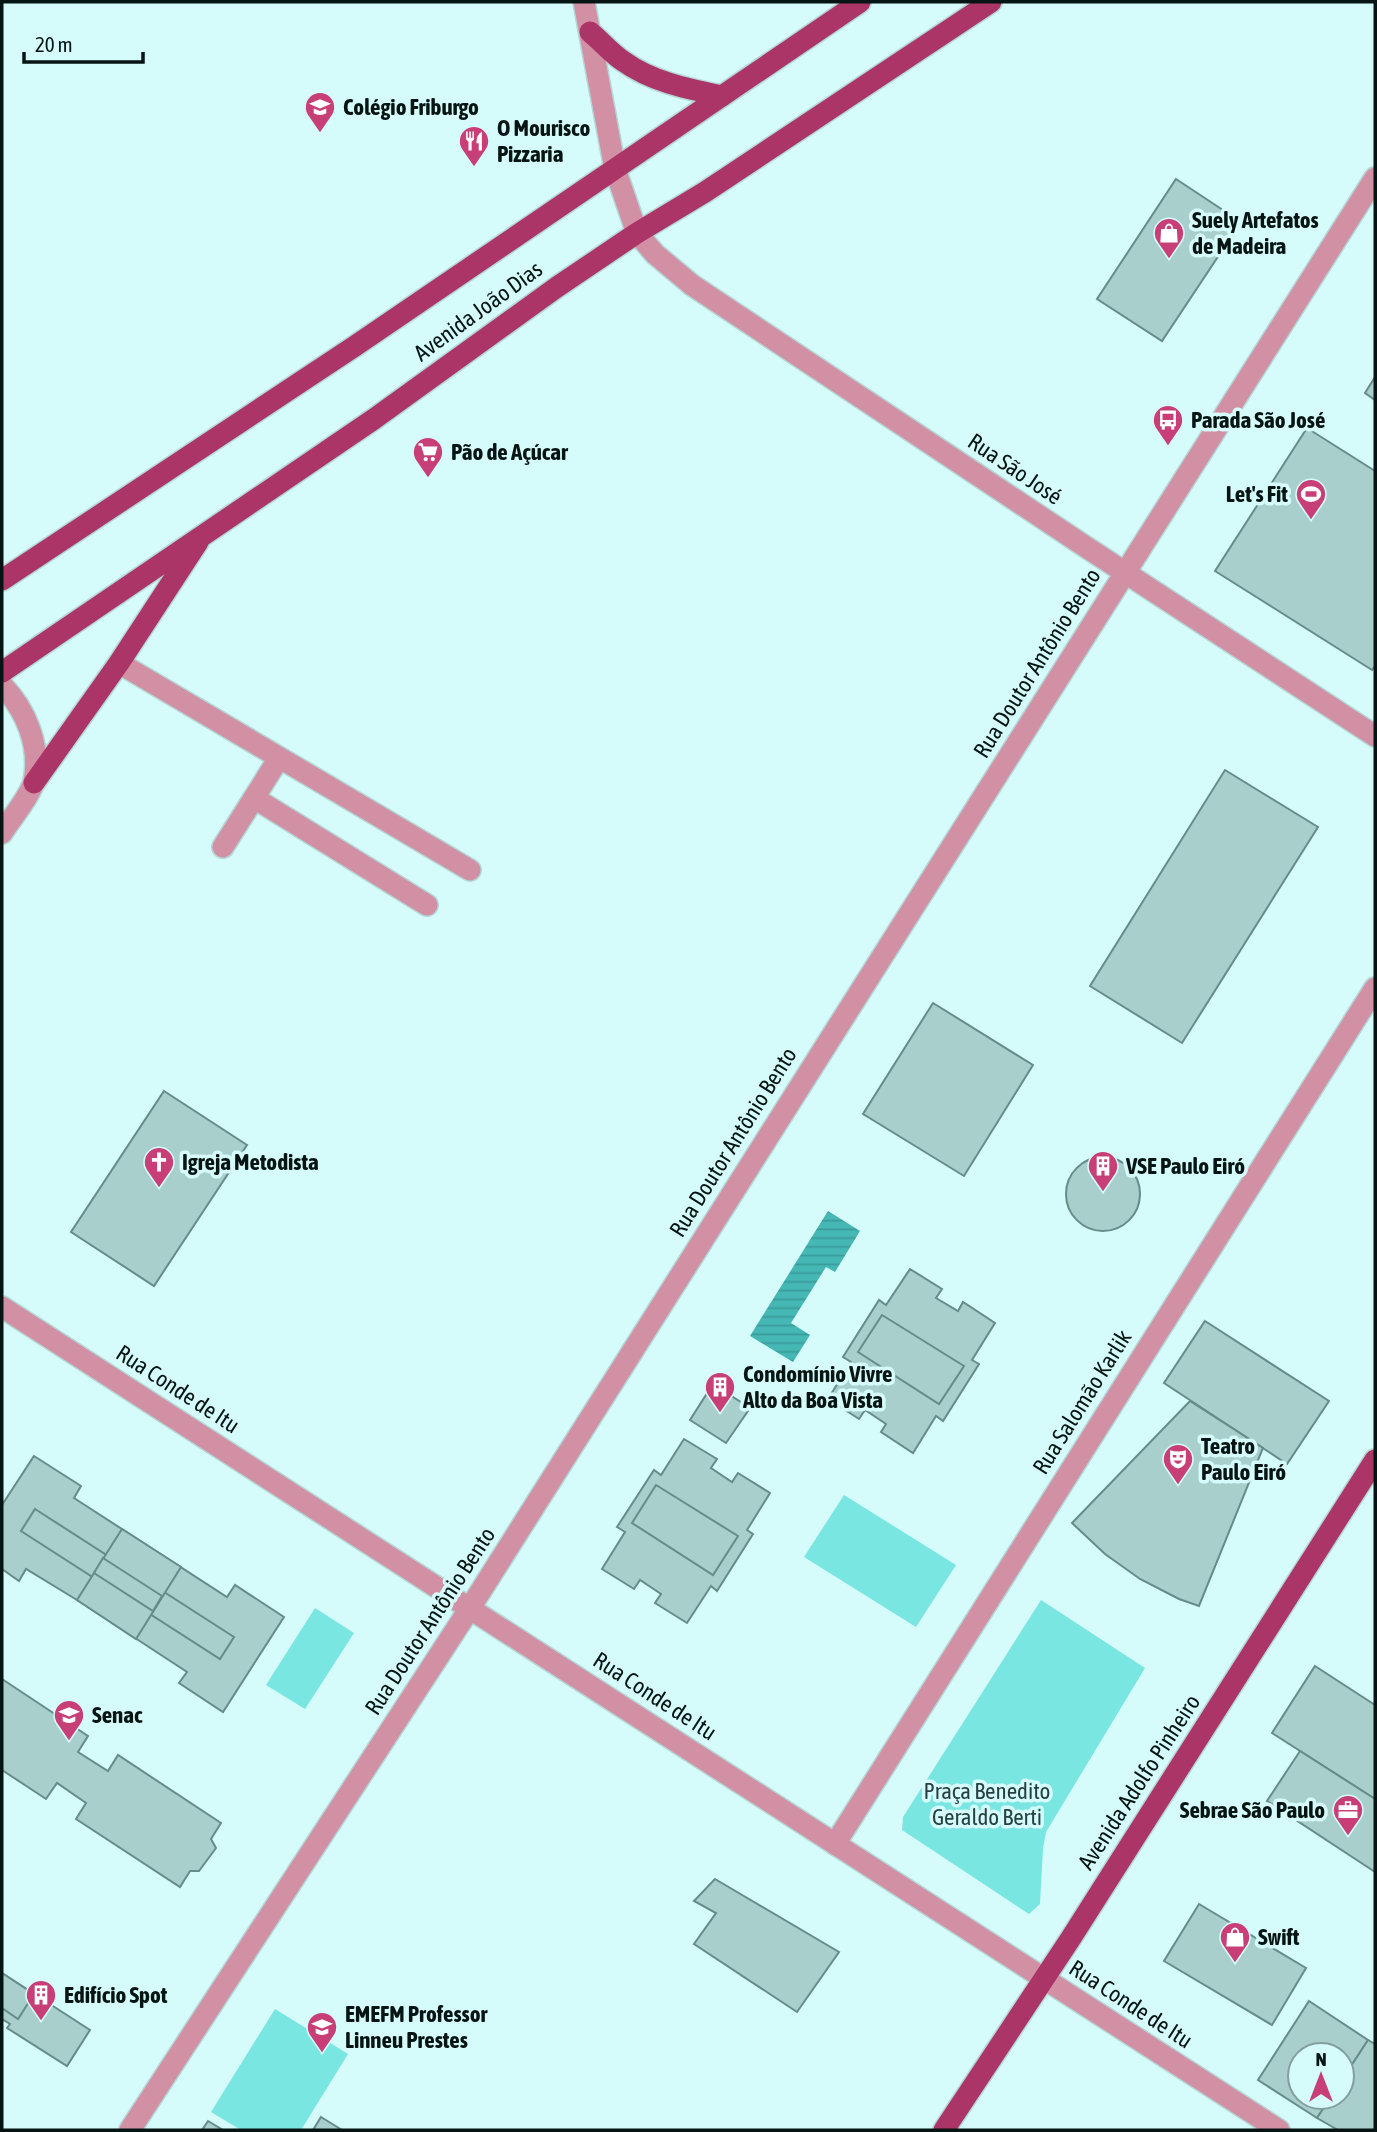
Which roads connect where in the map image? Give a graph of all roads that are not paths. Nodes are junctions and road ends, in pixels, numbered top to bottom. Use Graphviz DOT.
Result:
graph roads {
  1 [pos="584,2"];
  2 [pos="860,2"];
  3 [pos="991,2"];
  4 [pos="590,32"];
  5 [pos="722,96"];
  6 [pos="615,169"];
  7 [pos="1375,178"];
  8 [pos="637,233"];
  9 [pos="205,533"];
  10 [pos="1125,573"];
  11 [pos="2,580"];
  12 [pos="119,663"];
  13 [pos="2,671"];
  14 [pos="2,685"];
  15 [pos="1375,736"];
  16 [pos="279,758"];
  17 [pos="34,783"];
  18 [pos="254,798"];
  19 [pos="2,833"];
  20 [pos="223,847"];
  21 [pos="470,870"];
  22 [pos="427,905"];
  23 [pos="1375,988"];
  24 [pos="2,1307"];
  25 [pos="1375,1460"];
  26 [pos="470,1608"];
  27 [pos="835,1844"];
  28 [pos="1044,1979"];
  29 [pos="131,2130"];
  30 [pos="944,2130"];
  31 [pos="1279,2130"];
  1 -- 4 [label="street"];
  2 -- 5 [label="main road, Avenida João Dias"];
  3 -- 8 [label="main road, Avenida João Dias"];
  4 -- 5 [label="main road"];
  4 -- 6 [label="street"];
  5 -- 6 [label="main road, Avenida João Dias"];
  6 -- 8 [label="street"];
  6 -- 11 [label="main road, Avenida João Dias"];
  7 -- 10 [label="street, Rua Doutor Antônio Bento"];
  8 -- 9 [label="main road, Avenida João Dias"];
  8 -- 10 [label="street, Rua São José"];
  9 -- 12 [label="main road"];
  9 -- 13 [label="main road, Avenida João Dias"];
  10 -- 15 [label="street, Rua São José"];
  10 -- 26 [label="street, Rua Doutor Antônio Bento"];
  12 -- 16 [label="street"];
  12 -- 17 [label="main road"];
  14 -- 17 [label="street"];
  16 -- 18 [label="street"];
  16 -- 21 [label="street"];
  17 -- 19 [label="street"];
  18 -- 20 [label="street"];
  18 -- 22 [label="street"];
  23 -- 27 [label="street, Rua Salomão Karlik"];
  24 -- 26 [label="street, Rua Conde de Itu"];
  25 -- 28 [label="main road, Avenida Adolfo Pinheiro"];
  26 -- 27 [label="street, Rua Conde de Itu"];
  26 -- 29 [label="street, Rua Doutor Antônio Bento"];
  27 -- 28 [label="street, Rua Conde de Itu"];
  28 -- 30 [label="main road, Avenida Adolfo Pinheiro"];
  28 -- 31 [label="street, Rua Conde de Itu"];
}
